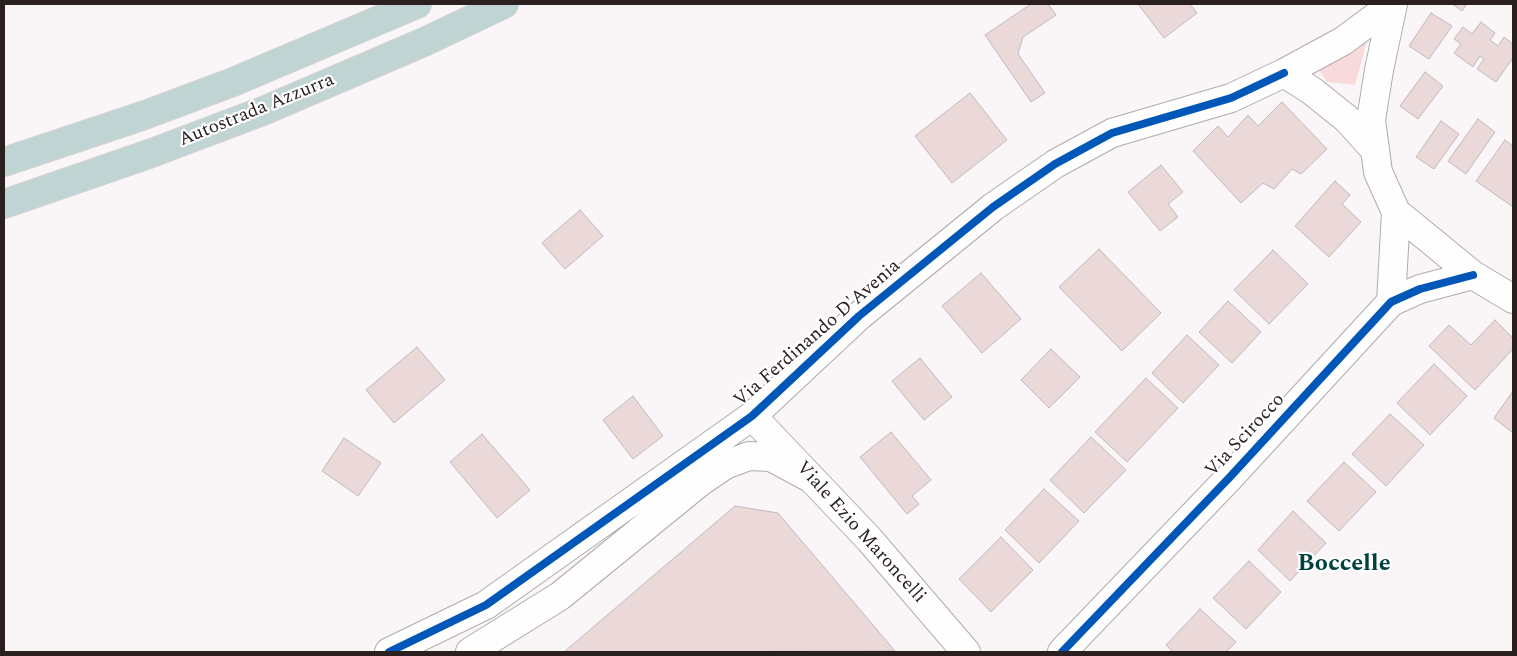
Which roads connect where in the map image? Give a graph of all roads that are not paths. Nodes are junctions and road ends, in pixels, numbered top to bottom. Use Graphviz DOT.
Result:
graph roads {
  1 [pos="417,4"];
  2 [pos="504,4"];
  3 [pos="1393,4"];
  4 [pos="1284,73"];
  5 [pos="1375,150"];
  6 [pos="4,162"];
  7 [pos="4,204"];
  8 [pos="1396,212"];
  9 [pos="1473,275"];
  10 [pos="1513,299"];
  11 [pos="1391,302"];
  12 [pos="752,416"];
  13 [pos="812,479"];
  14 [pos="389,652"];
  15 [pos="470,652"];
  16 [pos="966,652"];
  17 [pos="1062,652"];
  1 -- 6 [label="highway, Autostrada Azzurra"];
  2 -- 7 [label="highway, Autostrada Azzurra"];
  3 -- 4 [label="street, Via Ferdinando D'Avenia"];
  3 -- 5 [label="street"];
  4 -- 5 [label="street"];
  4 -- 12 [label="street, Via Ferdinando D'Avenia"];
  5 -- 8 [label="street"];
  8 -- 9 [label="street"];
  8 -- 11 [label="street"];
  9 -- 10 [label="street"];
  9 -- 11 [label="street, Via Scirocco"];
  11 -- 17 [label="street, Via Scirocco"];
  12 -- 13 [label="street, Viale Ezio Maroncelli"];
  12 -- 14 [label="street, Via Ferdinando D'Avenia"];
  13 -- 15 [label="street"];
  13 -- 16 [label="street, Viale Ezio Maroncelli"];
}
